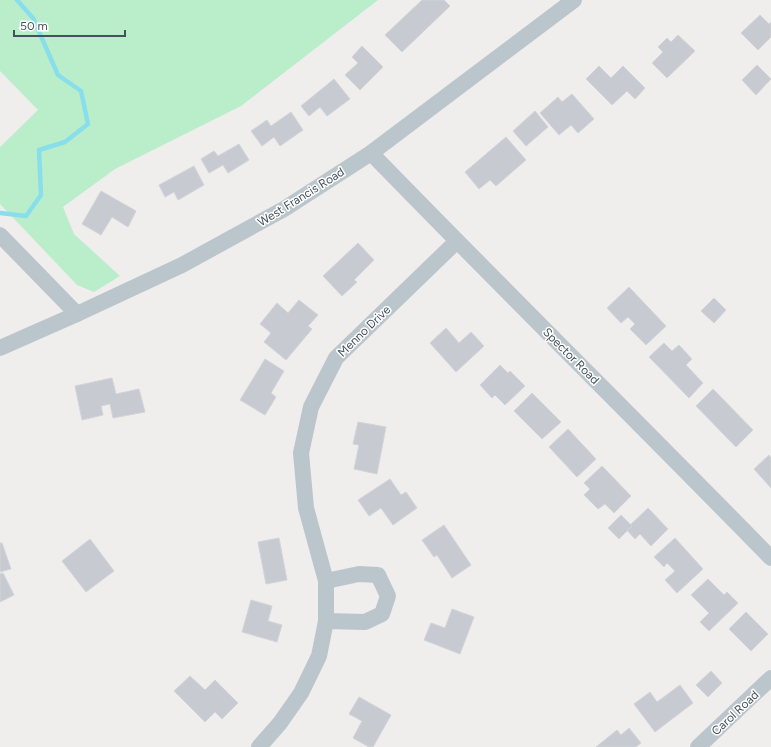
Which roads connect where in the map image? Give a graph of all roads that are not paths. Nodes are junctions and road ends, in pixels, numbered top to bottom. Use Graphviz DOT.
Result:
graph roads {
  1 [pos="574,0"];
  2 [pos="371,153"];
  3 [pos="0,235"];
  4 [pos="457,242"];
  5 [pos="78,314"];
  6 [pos="0,348"];
  7 [pos="771,558"];
  8 [pos="326,581"];
  9 [pos="326,621"];
  10 [pos="771,678"];
  11 [pos="259,747"];
  12 [pos="698,747"];
  1 -- 2 [label="street, West Francis Road"];
  2 -- 4 [label="street, Spector Road"];
  2 -- 5 [label="street, West Francis Road"];
  3 -- 5 [label="street"];
  4 -- 7 [label="street, Spector Road"];
  4 -- 8 [label="street, Menno Drive"];
  5 -- 6 [label="street, West Francis Road"];
  8 -- 9 [label="street, Menno Drive"];
  8 -- 9 [label="street"];
  9 -- 11 [label="street, Menno Drive"];
  10 -- 12 [label="street, Carol Road"];
}
